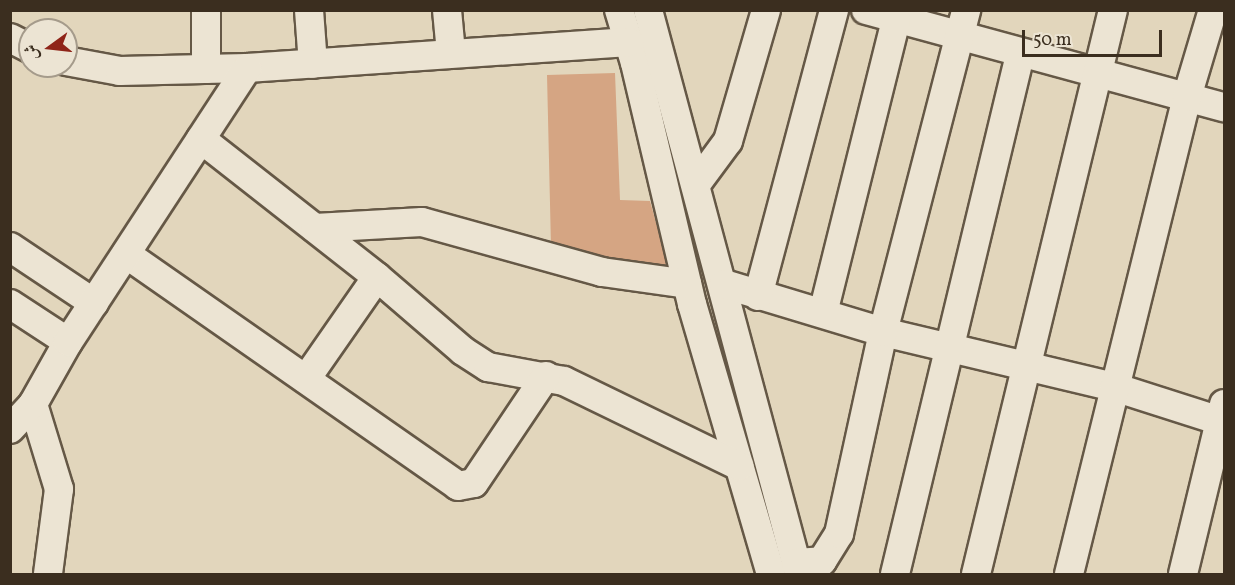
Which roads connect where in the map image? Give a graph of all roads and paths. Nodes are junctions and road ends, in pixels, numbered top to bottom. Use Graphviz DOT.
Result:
graph roads {
  1 [pos="206,10"];
  2 [pos="309,10"];
  3 [pos="447,10"];
  4 [pos="619,10"];
  5 [pos="648,10"];
  6 [pos="766,10"];
  7 [pos="834,10"];
  8 [pos="866,10"];
  9 [pos="966,10"];
  10 [pos="1113,10"];
  11 [pos="1213,10"];
  12 [pos="896,20"];
  13 [pos="960,38"];
  14 [pos="629,42"];
  15 [pos="451,53"];
  16 [pos="1020,55"];
  17 [pos="78,63"];
  18 [pos="314,64"];
  19 [pos="247,68"];
  20 [pos="206,69"];
  21 [pos="1096,72"];
  22 [pos="1187,97"];
  23 [pos="1224,108"];
  24 [pos="201,139"];
  25 [pos="697,183"];
  26 [pos="315,228"];
  27 [pos="10,247"];
  28 [pos="126,254"];
  29 [pos="378,278"];
  30 [pos="687,284"];
  31 [pos="724,284"];
  32 [pos="758,296"];
  33 [pos="94,303"];
  34 [pos="10,304"];
  35 [pos="823,313"];
  36 [pos="883,332"];
  37 [pos="68,342"];
  38 [pos="951,348"];
  39 [pos="1024,364"];
  40 [pos="546,376"];
  41 [pos="306,379"];
  42 [pos="1114,387"];
  43 [pos="33,404"];
  44 [pos="1223,416"];
  45 [pos="10,429"];
  46 [pos="739,466"];
  47 [pos="789,571"];
  48 [pos="48,574"];
  49 [pos="895,574"];
  50 [pos="976,574"];
  51 [pos="1069,574"];
  52 [pos="1183,574"];
  1 -- 20 [label="street"];
  2 -- 18 [label="street"];
  3 -- 15 [label="street"];
  4 -- 14 [label="street"];
  5 -- 25 [label="street"];
  6 -- 25 [label="street"];
  7 -- 32 [label="street"];
  8 -- 12 [label="street"];
  9 -- 13 [label="street"];
  10 -- 21 [label="street"];
  11 -- 22 [label="street"];
  12 -- 13 [label="street"];
  12 -- 35 [label="street"];
  13 -- 16 [label="street"];
  13 -- 36 [label="street"];
  14 -- 15 [label="street"];
  14 -- 30 [label="street"];
  15 -- 18 [label="street"];
  16 -- 21 [label="street"];
  16 -- 38 [label="street"];
  17 -- 20 [label="street"];
  18 -- 19 [label="street"];
  19 -- 20 [label="street"];
  19 -- 24 [label="street"];
  21 -- 22 [label="street"];
  21 -- 39 [label="street"];
  22 -- 23 [label="street"];
  22 -- 42 [label="street"];
  24 -- 26 [label="street"];
  24 -- 28 [label="street"];
  25 -- 31 [label="street"];
  26 -- 29 [label="street"];
  26 -- 30 [label="street"];
  27 -- 33 [label="street"];
  28 -- 33 [label="street"];
  28 -- 41 [label="street"];
  29 -- 40 [label="street"];
  29 -- 41 [label="street"];
  30 -- 46 [label="street"];
  31 -- 32 [label="street"];
  31 -- 47 [label="street"];
  32 -- 35 [label="street"];
  33 -- 37 [label="street"];
  34 -- 37 [label="street"];
  35 -- 36 [label="street"];
  36 -- 38 [label="street"];
  36 -- 47 [label="street"];
  37 -- 43 [label="street"];
  38 -- 39 [label="street"];
  38 -- 49 [label="street"];
  39 -- 42 [label="street"];
  39 -- 50 [label="street"];
  40 -- 41 [label="street"];
  40 -- 46 [label="street"];
  42 -- 44 [label="street"];
  42 -- 51 [label="street"];
  43 -- 45 [label="street"];
  43 -- 48 [label="street"];
  44 -- 52 [label="street"];
  46 -- 47 [label="street"];
}
